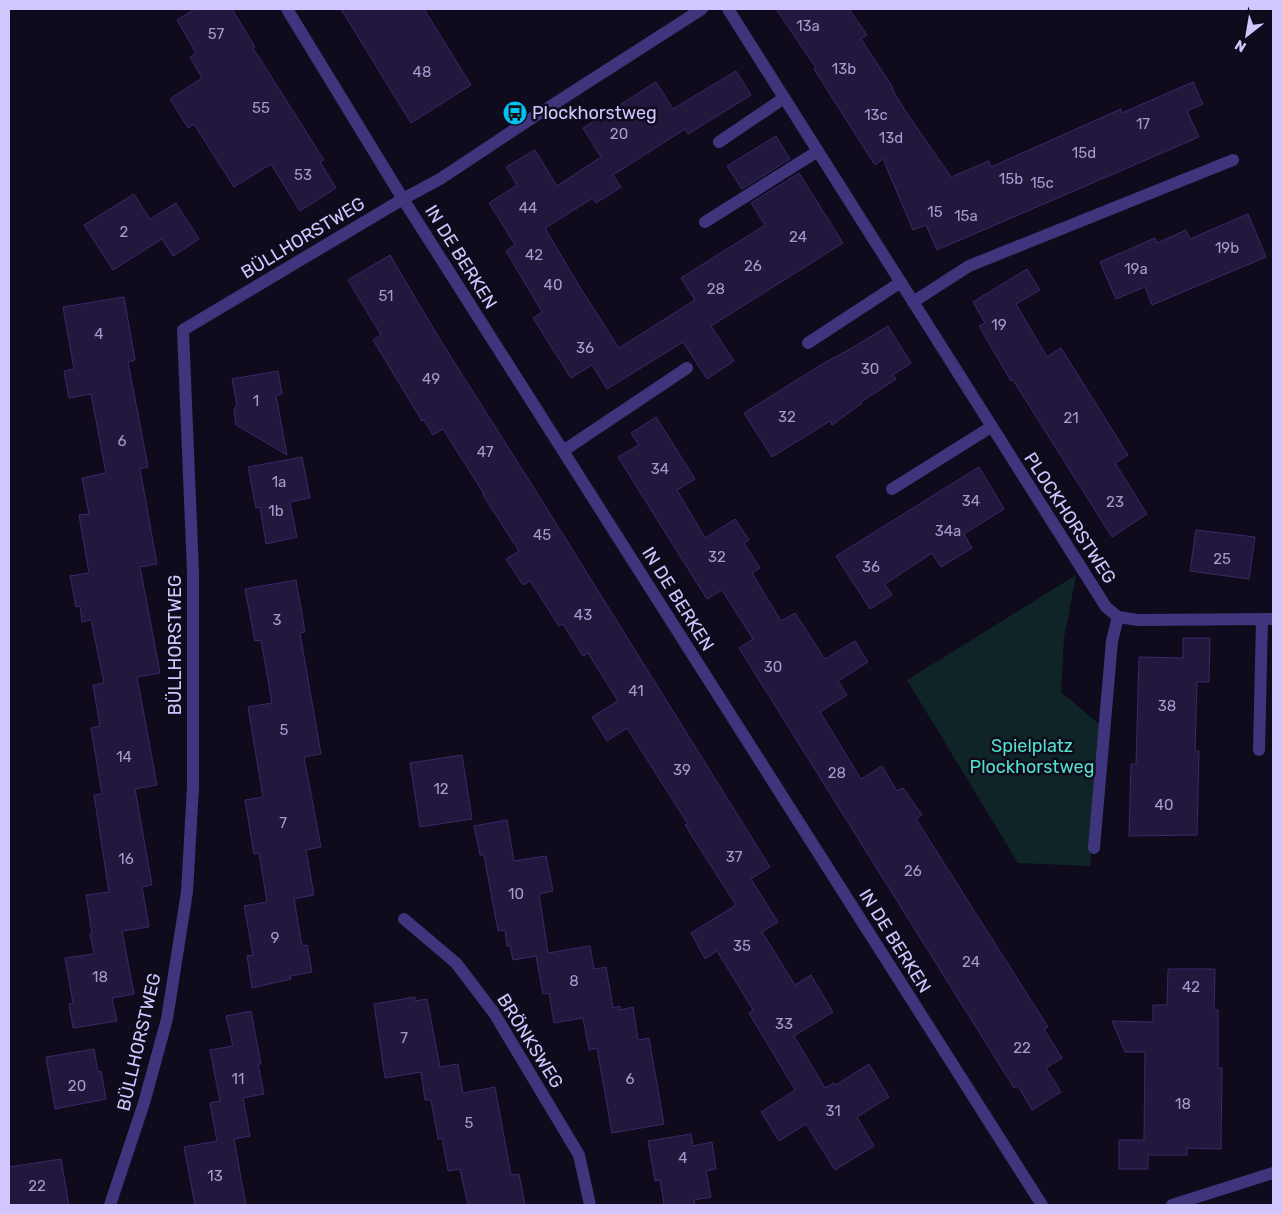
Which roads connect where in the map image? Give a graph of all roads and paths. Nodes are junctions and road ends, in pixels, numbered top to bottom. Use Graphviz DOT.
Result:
graph roads {
  1 [pos="287,9"];
  2 [pos="702,9"];
  3 [pos="728,9"];
  4 [pos="784,98"];
  5 [pos="719,142"];
  6 [pos="818,151"];
  7 [pos="1233,160"];
  8 [pos="403,199"];
  9 [pos="705,222"];
  10 [pos="901,282"];
  11 [pos="913,302"];
  12 [pos="808,343"];
  13 [pos="687,368"];
  14 [pos="991,427"];
  15 [pos="563,451"];
  16 [pos="892,489"];
  17 [pos="1118,617"];
  18 [pos="1267,619"];
  19 [pos="1259,750"];
  20 [pos="1094,848"];
  21 [pos="404,919"];
  22 [pos="1273,1173"];
  23 [pos="110,1205"];
  24 [pos="590,1205"];
  25 [pos="1042,1205"];
  26 [pos="1172,1205"];
  1 -- 8 [label="street, IN DE BERKEN"];
  2 -- 8 [label="street"];
  3 -- 4 [label="street, PLOCKHORSTWEG"];
  4 -- 5 [label="street"];
  4 -- 6 [label="street, PLOCKHORSTWEG"];
  6 -- 9 [label="street"];
  6 -- 10 [label="street, PLOCKHORSTWEG"];
  7 -- 11 [label="street"];
  8 -- 15 [label="street, IN DE BERKEN"];
  8 -- 23 [label="street, BÜLLHORSTWEG"];
  10 -- 11 [label="street, PLOCKHORSTWEG"];
  10 -- 12 [label="street"];
  11 -- 14 [label="street, PLOCKHORSTWEG"];
  13 -- 15 [label="street"];
  14 -- 16 [label="street"];
  14 -- 17 [label="street, PLOCKHORSTWEG"];
  15 -- 25 [label="street, IN DE BERKEN"];
  17 -- 18 [label="street"];
  17 -- 20 [label="street"];
  18 -- 19 [label="street"];
  21 -- 24 [label="street, BRÖNKSWEG"];
  22 -- 26 [label="street"];
}
